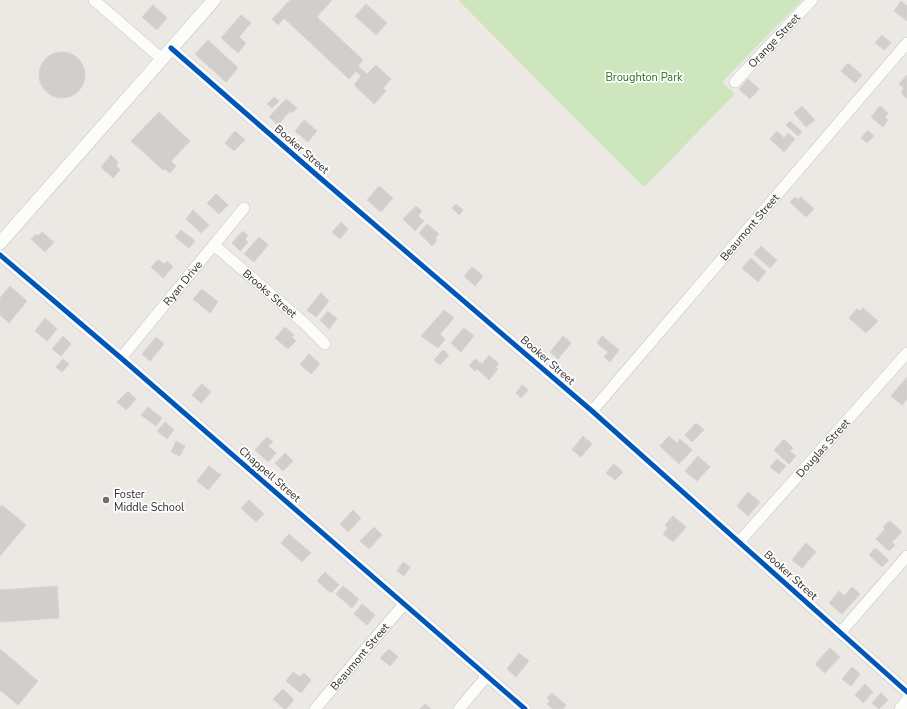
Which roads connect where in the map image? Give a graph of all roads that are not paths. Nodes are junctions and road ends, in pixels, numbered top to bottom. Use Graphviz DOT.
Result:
graph roads {
  1 [pos="94,0"];
  2 [pos="214,0"];
  3 [pos="812,0"];
  4 [pos="907,43"];
  5 [pos="171,48"];
  6 [pos="162,58"];
  7 [pos="735,82"];
  8 [pos="244,208"];
  9 [pos="0,243"];
  10 [pos="214,245"];
  11 [pos="0,255"];
  12 [pos="325,344"];
  13 [pos="907,353"];
  14 [pos="121,358"];
  15 [pos="592,411"];
  16 [pos="739,542"];
  17 [pos="907,556"];
  18 [pos="404,604"];
  19 [pos="840,633"];
  20 [pos="487,676"];
  21 [pos="907,692"];
  22 [pos="907,700"];
  23 [pos="315,709"];
  24 [pos="459,709"];
  25 [pos="525,709"];
  26 [pos="900,709"];
  1 -- 6 [label="street"];
  2 -- 5 [label="street"];
  3 -- 7 [label="street, Orange Street"];
  4 -- 15 [label="street, Beaumont Street"];
  5 -- 6 [label="street"];
  5 -- 15 [label="street, Booker Street"];
  6 -- 9 [label="street"];
  8 -- 10 [label="street, Ryan Drive"];
  10 -- 12 [label="street, Brooks Street"];
  10 -- 14 [label="street, Ryan Drive"];
  11 -- 14 [label="street, Chappell Street"];
  13 -- 16 [label="street, Douglas Street"];
  14 -- 18 [label="street, Chappell Street"];
  15 -- 16 [label="street, Booker Street"];
  16 -- 19 [label="street, Booker Street"];
  17 -- 19 [label="street"];
  18 -- 20 [label="street, Chappell Street"];
  18 -- 23 [label="street, Beaumont Street"];
  19 -- 21 [label="street, Booker Street"];
  20 -- 24 [label="street"];
  20 -- 25 [label="street, Chappell Street"];
  22 -- 26 [label="street"];
}
